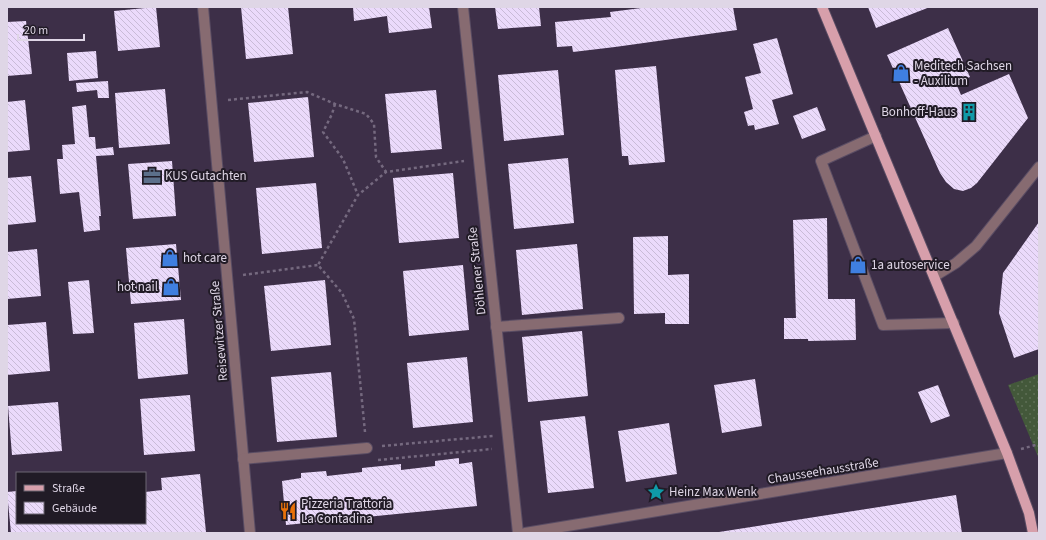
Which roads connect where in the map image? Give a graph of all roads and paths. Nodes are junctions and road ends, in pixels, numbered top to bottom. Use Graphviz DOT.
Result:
graph roads {
  1 [pos="203,7"];
  2 [pos="463,7"];
  3 [pos="822,7"];
  4 [pos="212,102"];
  5 [pos="335,104"];
  6 [pos="876,136"];
  7 [pos="478,159"];
  8 [pos="1039,167"];
  9 [pos="386,172"];
  10 [pos="358,195"];
  11 [pos="318,266"];
  12 [pos="935,276"];
  13 [pos="227,277"];
  14 [pos="618,318"];
  15 [pos="954,323"];
  16 [pos="496,327"];
  17 [pos="508,435"];
  18 [pos="366,448"];
  19 [pos="1008,453"];
  20 [pos="243,458"];
  21 [pos="250,533"];
  22 [pos="518,533"];
  23 [pos="525,533"];
  24 [pos="1033,533"];
  1 -- 4 [label="street, Reisewitzer Straße"];
  2 -- 7 [label="street, Döhlener Straße"];
  3 -- 6 [label="main road"];
  4 -- 5 [label="path"];
  4 -- 13 [label="street, Reisewitzer Straße"];
  5 -- 9 [label="path"];
  5 -- 10 [label="path"];
  6 -- 12 [label="main road"];
  6 -- 15 [label="street"];
  7 -- 9 [label="path"];
  7 -- 16 [label="street, Döhlener Straße"];
  8 -- 12 [label="street"];
  9 -- 10 [label="path"];
  10 -- 11 [label="path"];
  11 -- 13 [label="path"];
  11 -- 18 [label="path"];
  12 -- 15 [label="main road"];
  13 -- 20 [label="street, Reisewitzer Straße"];
  14 -- 16 [label="street"];
  15 -- 19 [label="main road"];
  16 -- 17 [label="street, Döhlener Straße"];
  17 -- 18 [label="path"];
  17 -- 22 [label="street, Döhlener Straße"];
  18 -- 20 [label="street"];
  19 -- 23 [label="street, Chausseehausstraße"];
  19 -- 24 [label="main road"];
  20 -- 21 [label="street, Reisewitzer Straße"];
}
